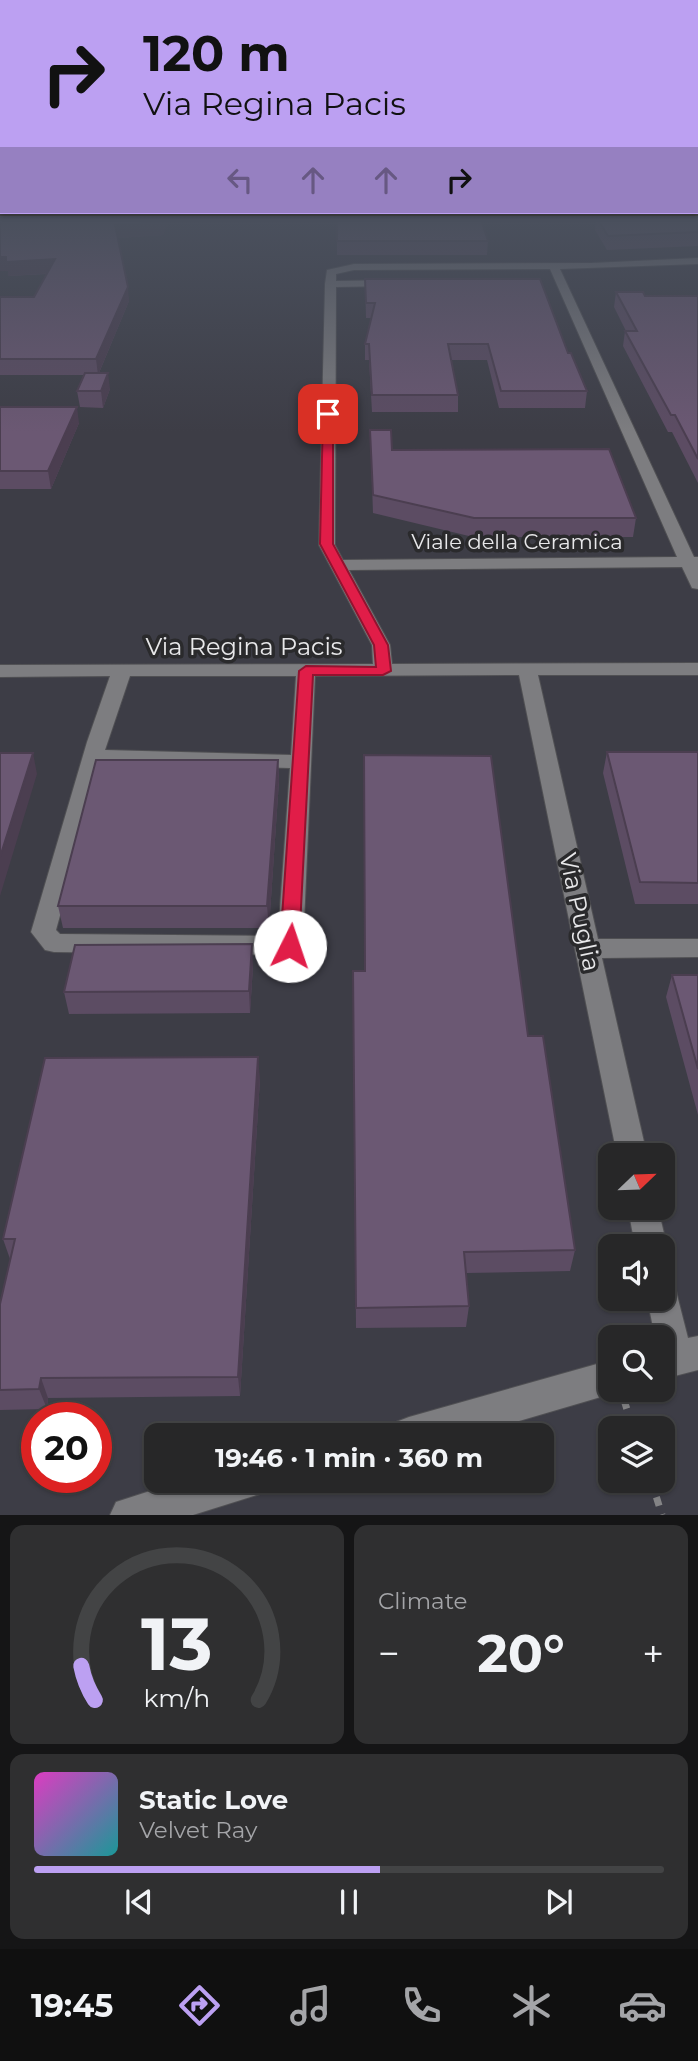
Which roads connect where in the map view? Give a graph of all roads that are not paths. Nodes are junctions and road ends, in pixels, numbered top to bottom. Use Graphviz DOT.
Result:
graph roads {
  1 [pos="330,291"];
  2 [pos="558,291"];
  3 [pos="692,562"];
  4 [pos="337,565"];
  5 [pos="698,584"];
  6 [pos="527,670"];
  7 [pos="698,670"];
  8 [pos="0,671"];
  9 [pos="122,671"];
  10 [pos="306,671"];
  11 [pos="383,671"];
  12 [pos="93,757"];
  13 [pos="299,762"];
  14 [pos="698,948"];
  15 [pos="588,949"];
  16 [pos="629,1143"];
  17 [pos="666,1311"];
  18 [pos="679,1358"];
  19 [pos="598,1381"];
  20 [pos="451,1423"];
  21 [pos="205,1493"];
  22 [pos="129,1515"];
  1 -- 4 [label="street"];
  2 -- 3 [label="street"];
  3 -- 4 [label="street, Viale della Ceramica"];
  3 -- 5 [label="street"];
  4 -- 11 [label="street"];
  6 -- 7 [label="street, Via Regina Pacis"];
  6 -- 11 [label="street, Via Regina Pacis"];
  6 -- 15 [label="street, Via Puglia"];
  8 -- 9 [label="street, Via Regina Pacis"];
  9 -- 10 [label="street, Via Regina Pacis"];
  9 -- 12 [label="street"];
  10 -- 11 [label="street, Via Regina Pacis"];
  10 -- 13 [label="street"];
  12 -- 13 [label="street"];
  12 -- 13 [label="street"];
  14 -- 15 [label="street"];
  15 -- 16 [label="street, Via Puglia"];
  17 -- 18 [label="street"];
  19 -- 20 [label="street"];
  21 -- 22 [label="street"];
}
